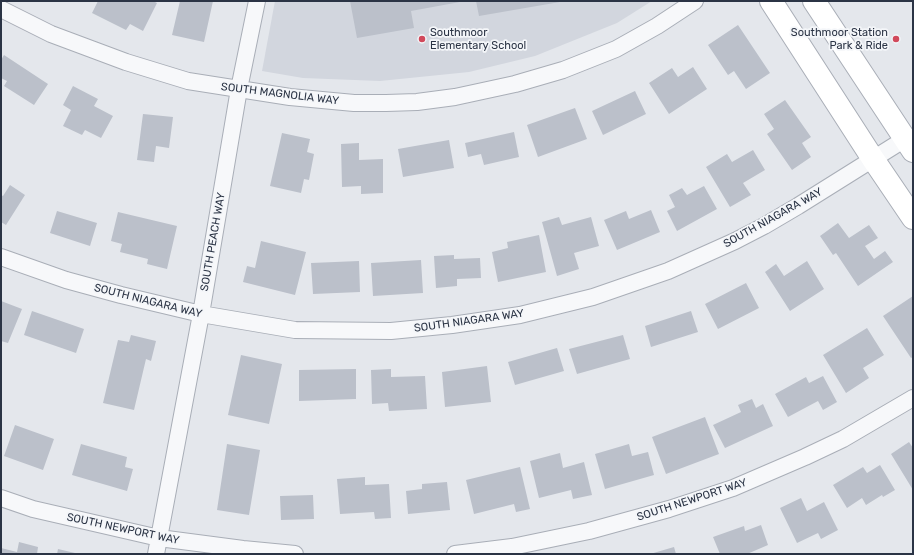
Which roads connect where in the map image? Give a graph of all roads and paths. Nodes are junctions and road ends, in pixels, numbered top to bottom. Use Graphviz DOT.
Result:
graph roads {
  1 [pos="257,1"];
  2 [pos="695,1"];
  3 [pos="771,1"];
  4 [pos="814,1"];
  5 [pos="1,9"];
  6 [pos="239,89"];
  7 [pos="909,145"];
  8 [pos="873,159"];
  9 [pos="913,218"];
  10 [pos="1,257"];
  11 [pos="201,314"];
  12 [pos="913,398"];
  13 [pos="1,498"];
  14 [pos="158,546"];
  15 [pos="294,554"];
  16 [pos="455,554"];
  1 -- 6 [label="street, SOUTH PEACH WAY"];
  2 -- 6 [label="street, SOUTH MAGNOLIA WAY"];
  3 -- 8 [label="main road"];
  4 -- 7 [label="main road"];
  5 -- 6 [label="street, SOUTH MAGNOLIA WAY"];
  6 -- 11 [label="street, SOUTH PEACH WAY"];
  7 -- 8 [label="street, SOUTH NIAGARA WAY"];
  8 -- 9 [label="main road"];
  8 -- 11 [label="street, SOUTH NIAGARA WAY"];
  10 -- 11 [label="street, SOUTH NIAGARA WAY"];
  11 -- 14 [label="street, SOUTH PEACH WAY"];
  12 -- 16 [label="street, SOUTH NEWPORT WAY"];
  13 -- 14 [label="street, SOUTH NEWPORT WAY"];
  14 -- 15 [label="street, SOUTH NEWPORT WAY"];
}
